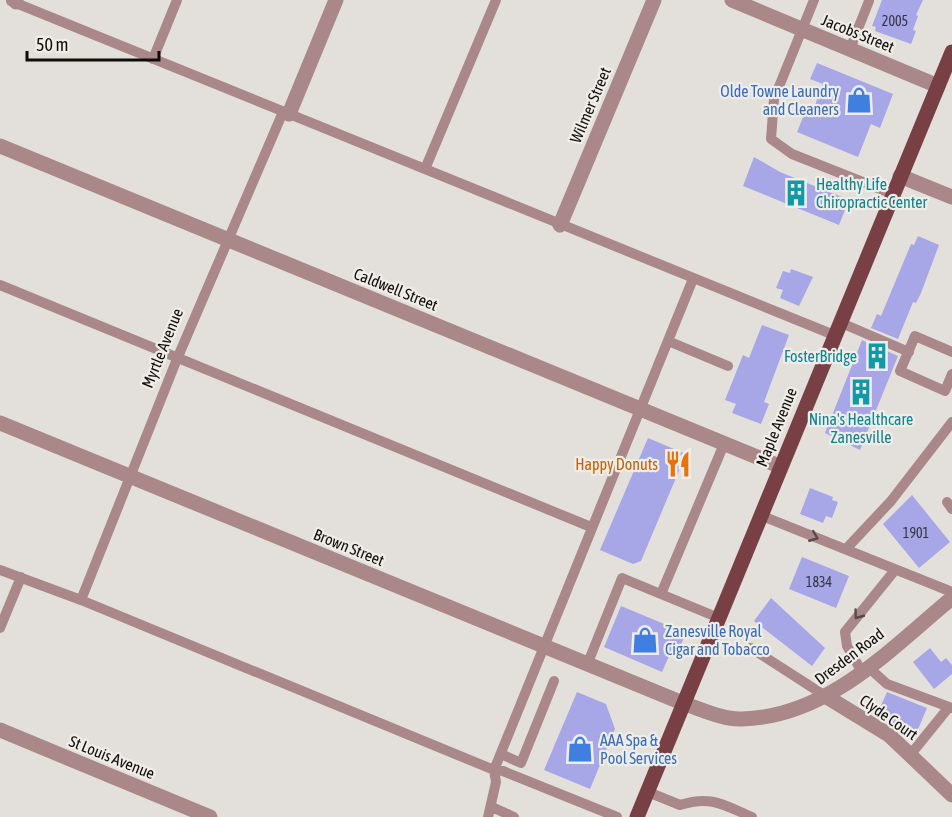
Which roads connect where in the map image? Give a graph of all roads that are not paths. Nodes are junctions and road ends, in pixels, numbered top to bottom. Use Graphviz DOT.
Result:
graph roads {
  1 [pos="177,0"];
  2 [pos="336,0"];
  3 [pos="496,0"];
  4 [pos="654,0"];
  5 [pos="732,0"];
  6 [pos="814,0"];
  7 [pos="14,1"];
  8 [pos="868,1"];
  9 [pos="802,29"];
  10 [pos="850,49"];
  11 [pos="952,52"];
  12 [pos="153,59"];
  13 [pos="945,77"];
  14 [pos="286,113"];
  15 [pos="0,146"];
  16 [pos="425,170"];
  17 [pos="900,176"];
  18 [pos="893,194"];
  19 [pos="952,197"];
  20 [pos="560,225"];
  21 [pos="228,239"];
  22 [pos="693,279"];
  23 [pos="0,285"];
  24 [pos="836,329"];
  25 [pos="668,340"];
  26 [pos="909,352"];
  27 [pos="952,352"];
  28 [pos="177,359"];
  29 [pos="728,366"];
  30 [pos="952,374"];
  31 [pos="640,409"];
  32 [pos="952,422"];
  33 [pos="0,423"];
  34 [pos="724,444"];
  35 [pos="779,466"];
  36 [pos="130,476"];
  37 [pos="760,515"];
  38 [pos="591,527"];
  39 [pos="846,549"];
  40 [pos="0,570"];
  41 [pos="895,570"];
  42 [pos="21,578"];
  43 [pos="952,592"];
  44 [pos="661,594"];
  45 [pos="952,598"];
  46 [pos="81,600"];
  47 [pos="719,618"];
  48 [pos="0,628"];
  49 [pos="544,646"];
  50 [pos="752,648"];
  51 [pos="587,664"];
  52 [pos="865,670"];
  53 [pos="554,681"];
  54 [pos="827,697"];
  55 [pos="685,704"];
  56 [pos="950,708"];
  57 [pos="0,730"];
  58 [pos="501,754"];
  59 [pos="911,754"];
  60 [pos="494,770"];
  61 [pos="648,792"];
  62 [pos="952,795"];
  63 [pos="490,812"];
  64 [pos="510,816"];
  65 [pos="210,817"];
  66 [pos="617,817"];
  67 [pos="637,817"];
  68 [pos="752,817"];
  1 -- 12 [label="lane"];
  2 -- 14 [label="street, Myrtle Avenue"];
  3 -- 16 [label="lane"];
  4 -- 20 [label="street, Wilmer Street"];
  5 -- 9 [label="street, Jacobs Street"];
  6 -- 9 [label="lane"];
  7 -- 12 [label="lane"];
  8 -- 10 [label="lane"];
  9 -- 10 [label="street, Jacobs Street"];
  9 -- 18 [label="lane"];
  10 -- 13 [label="street, Jacobs Street"];
  11 -- 13 [label="main road, Maple Avenue"];
  12 -- 14 [label="lane"];
  13 -- 17 [label="main road, Maple Avenue"];
  14 -- 16 [label="lane"];
  14 -- 21 [label="lane, Myrtle Avenue"];
  15 -- 21 [label="street, Caldwell Street"];
  16 -- 20 [label="lane"];
  17 -- 18 [label="main road, Maple Avenue"];
  17 -- 19 [label="street"];
  18 -- 24 [label="main road, Maple Avenue"];
  20 -- 22 [label="lane"];
  21 -- 28 [label="lane, Myrtle Avenue"];
  21 -- 31 [label="street, Caldwell Street"];
  22 -- 24 [label="lane"];
  22 -- 25 [label="lane"];
  23 -- 28 [label="lane"];
  24 -- 26 [label="lane"];
  24 -- 35 [label="main road, Maple Avenue"];
  25 -- 29 [label="lane"];
  25 -- 31 [label="lane"];
  26 -- 27 [label="lane"];
  26 -- 30 [label="lane"];
  28 -- 36 [label="lane, Myrtle Avenue"];
  28 -- 38 [label="lane"];
  31 -- 34 [label="street, Caldwell Street"];
  31 -- 38 [label="lane"];
  32 -- 39 [label="lane"];
  33 -- 36 [label="street, Brown Street"];
  34 -- 35 [label="street, Caldwell Street"];
  34 -- 44 [label="lane"];
  35 -- 37 [label="main road, Maple Avenue"];
  36 -- 46 [label="lane, Myrtle Avenue"];
  36 -- 49 [label="street, Brown Street"];
  37 -- 39 [label="lane, one-way"];
  37 -- 47 [label="main road, Maple Avenue"];
  38 -- 49 [label="lane"];
  39 -- 41 [label="lane"];
  40 -- 42 [label="lane"];
  41 -- 43 [label="lane"];
  41 -- 52 [label="lane, one-way"];
  42 -- 46 [label="lane"];
  42 -- 48 [label="lane"];
  44 -- 47 [label="lane"];
  44 -- 51 [label="lane"];
  45 -- 52 [label="street, Dresden Road"];
  46 -- 60 [label="lane"];
  47 -- 55 [label="main road, Maple Avenue"];
  49 -- 51 [label="street, Brown Street"];
  49 -- 58 [label="lane"];
  50 -- 54 [label="lane"];
  51 -- 55 [label="street, Brown Street"];
  52 -- 54 [label="street, Dresden Road"];
  52 -- 56 [label="lane"];
  53 -- 58 [label="lane"];
  54 -- 55 [label="street, Dresden Road"];
  54 -- 59 [label="street, Clyde Court"];
  55 -- 61 [label="main road, Maple Avenue"];
  56 -- 59 [label="lane"];
  57 -- 65 [label="street, St Louis Avenue"];
  58 -- 60 [label="lane"];
  59 -- 62 [label="street, Clyde Court"];
  60 -- 63 [label="lane"];
  60 -- 66 [label="lane"];
  61 -- 67 [label="main road, Maple Avenue"];
  61 -- 68 [label="lane"];
  63 -- 64 [label="lane"];
}
